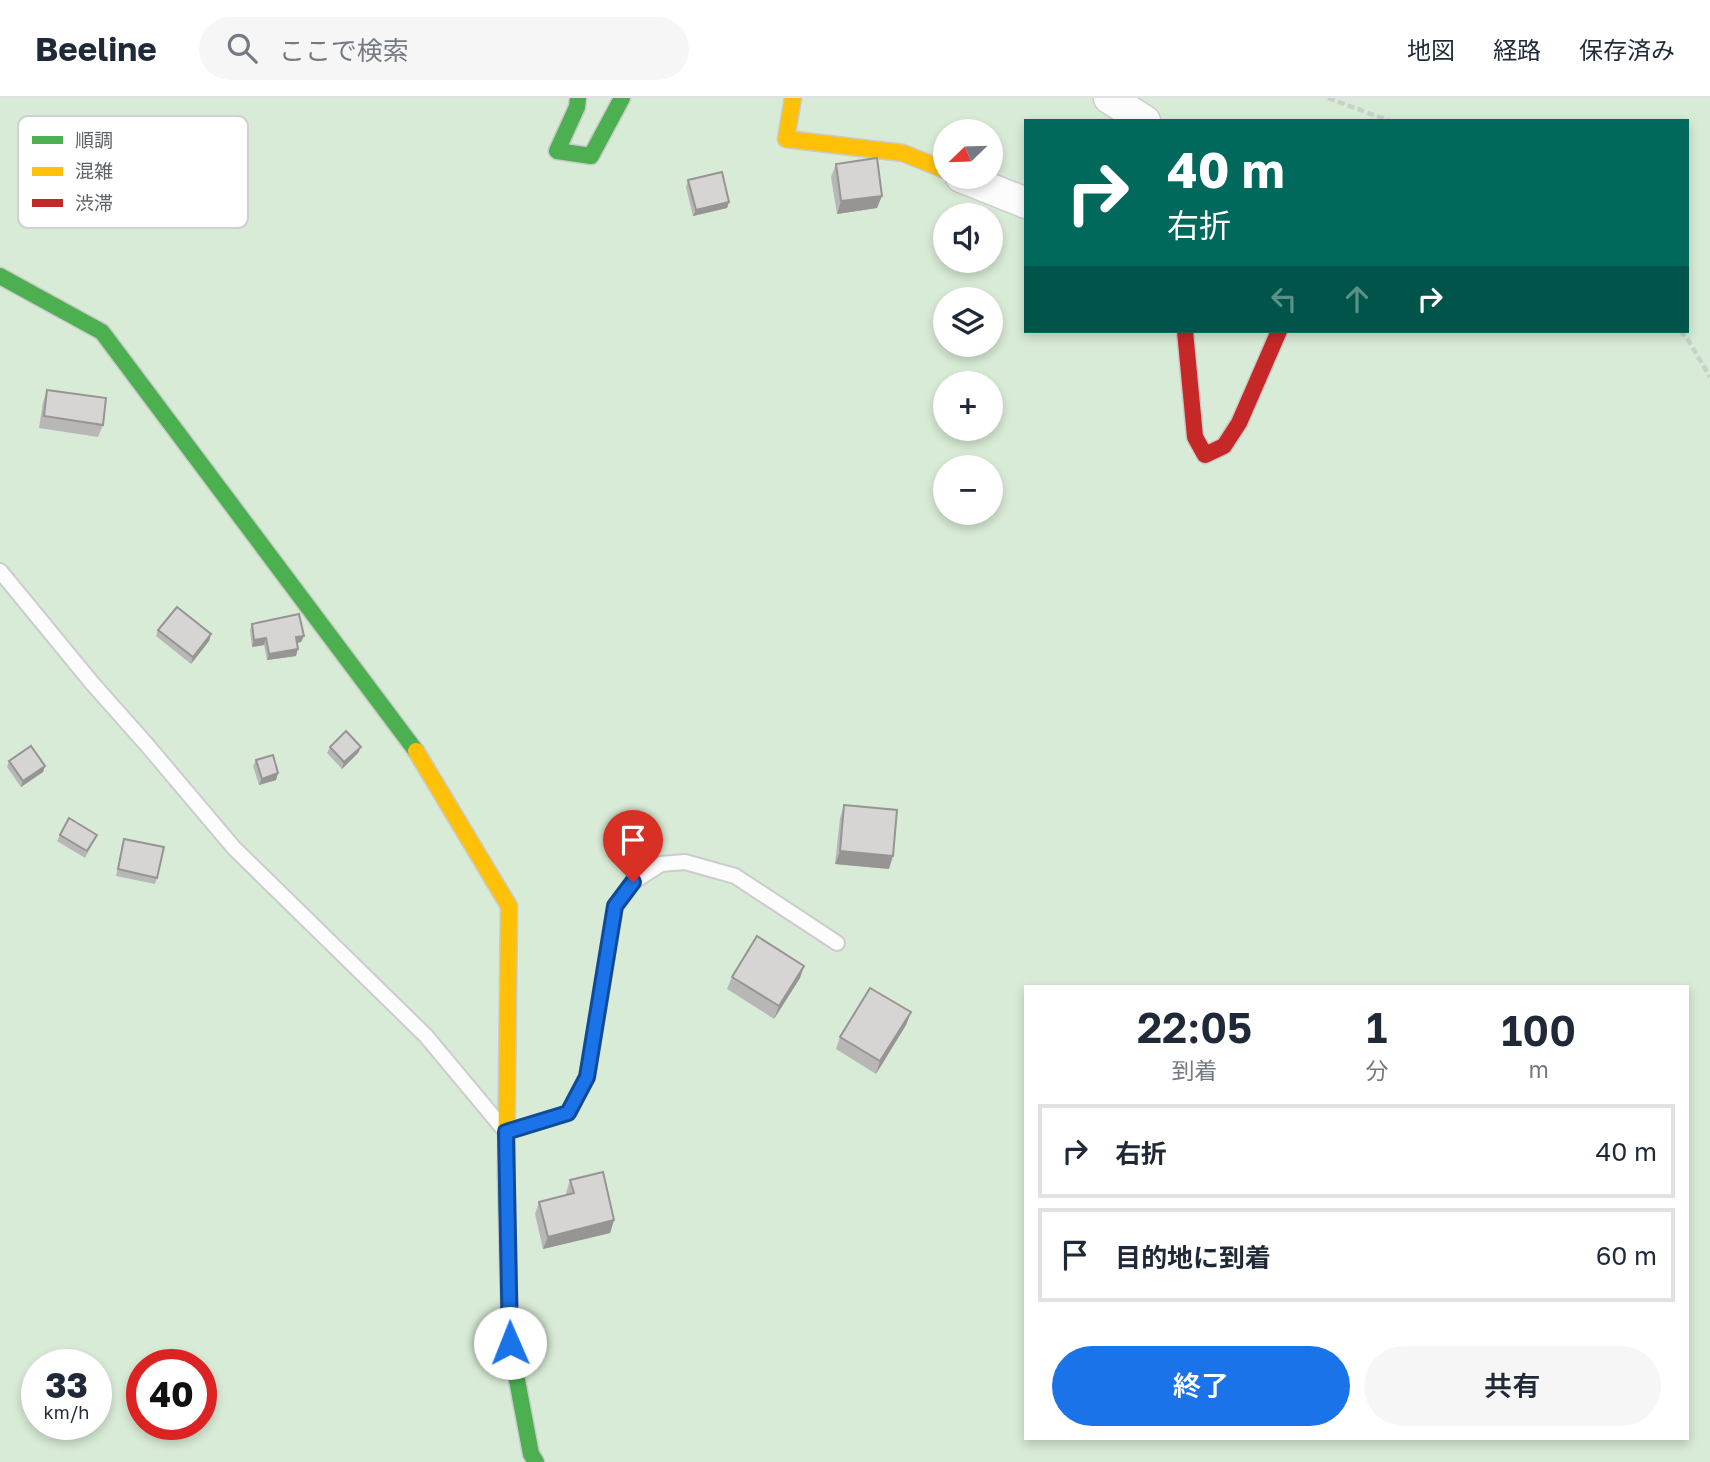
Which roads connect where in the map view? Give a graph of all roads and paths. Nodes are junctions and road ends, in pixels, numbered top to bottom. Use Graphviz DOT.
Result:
graph roads {
  1 [pos="578,98"];
  2 [pos="622,98"];
  3 [pos="793,98"];
  4 [pos="1109,98"];
  5 [pos="1328,98"];
  6 [pos="1142,119"];
  7 [pos="1385,119"];
  8 [pos="933,165"];
  9 [pos="991,189"];
  10 [pos="1024,202"];
  11 [pos="0,276"];
  12 [pos="1185,333"];
  13 [pos="1278,333"];
  14 [pos="1682,333"];
  15 [pos="1710,377"];
  16 [pos="0,572"];
  17 [pos="837,943"];
  18 [pos="506,1132"];
  19 [pos="536,1462"];
  1 -- 2 [label="street"];
  3 -- 8 [label="street"];
  4 -- 6 [label="street"];
  5 -- 7 [label="path"];
  9 -- 10 [label="street"];
  11 -- 18 [label="street"];
  12 -- 13 [label="street"];
  14 -- 15 [label="path"];
  16 -- 18 [label="lane"];
  17 -- 18 [label="lane"];
  18 -- 19 [label="street"];
}
